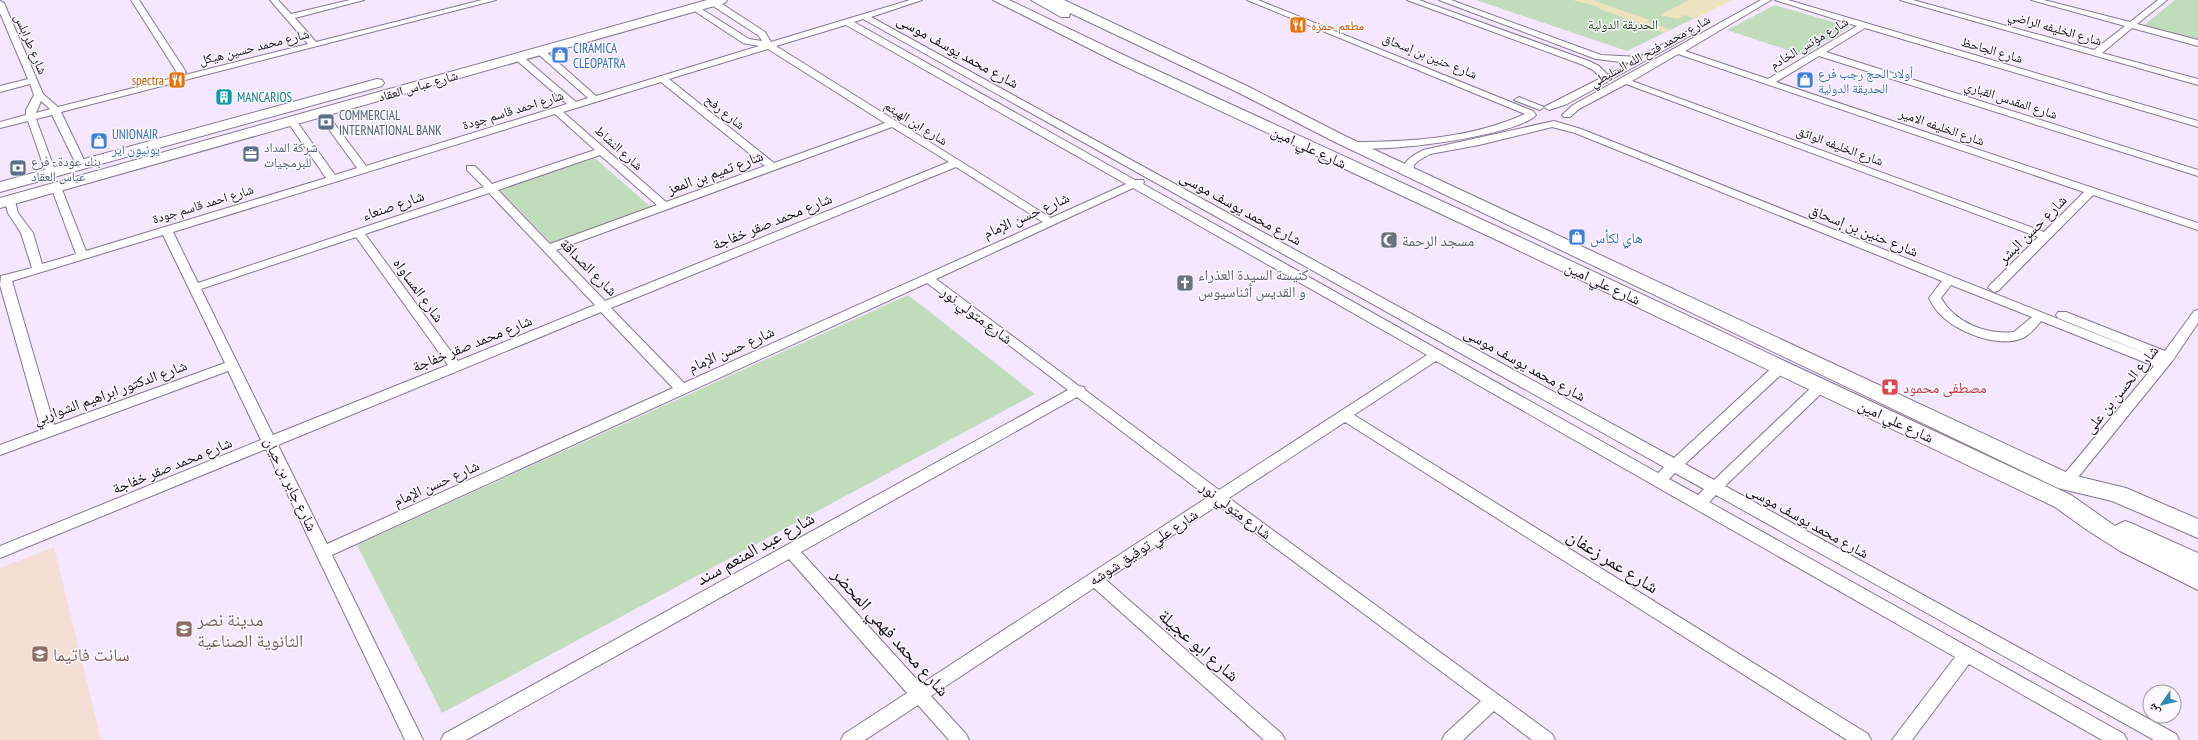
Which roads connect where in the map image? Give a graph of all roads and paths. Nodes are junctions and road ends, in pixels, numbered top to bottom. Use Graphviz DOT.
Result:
graph roads {
  1 [pos="135,0"];
  2 [pos="274,0"];
  3 [pos="360,0"];
  4 [pos="468,0"];
  5 [pos="492,0"];
  6 [pos="678,0"];
  7 [pos="918,0"];
  8 [pos="999,0"];
  9 [pos="1251,0"];
  10 [pos="1269,0"];
  11 [pos="1411,0"];
  12 [pos="1443,0"];
  13 [pos="1752,0"];
  14 [pos="1767,0"];
  15 [pos="1779,0"];
  16 [pos="1904,0"];
  17 [pos="2035,0"];
  18 [pos="2162,0"];
  19 [pos="1037,2"];
  20 [pos="0,3"];
  21 [pos="719,3"];
  22 [pos="456,4"];
  23 [pos="698,10"];
  24 [pos="863,16"];
  25 [pos="289,17"];
  26 [pos="847,22"];
  27 [pos="2130,25"];
  28 [pos="1863,26"];
  29 [pos="312,42"];
  30 [pos="2198,43"];
  31 [pos="768,46"];
  32 [pos="540,51"];
  33 [pos="1677,51"];
  34 [pos="1817,52"];
  35 [pos="2096,53"];
  36 [pos="1599,56"];
  37 [pos="518,57"];
  38 [pos="1641,60"];
  39 [pos="1586,63"];
  40 [pos="181,72"];
  41 [pos="662,78"];
  42 [pos="1607,79"];
  43 [pos="33,81"];
  44 [pos="1625,82"];
  45 [pos="1769,82"];
  46 [pos="2198,82"];
  47 [pos="0,89"];
  48 [pos="39,95"];
  49 [pos="594,99"];
  50 [pos="574,105"];
  51 [pos="1544,107"];
  52 [pos="54,108"];
  53 [pos="556,110"];
  54 [pos="31,113"];
  55 [pos="322,113"];
  56 [pos="1531,114"];
  57 [pos="1568,116"];
  58 [pos="0,118"];
  59 [pos="292,121"];
  60 [pos="893,123"];
  61 [pos="1552,124"];
  62 [pos="2198,124"];
  63 [pos="0,125"];
  64 [pos="1403,144"];
  65 [pos="1354,145"];
  66 [pos="1314,149"];
  67 [pos="602,150"];
  68 [pos="1422,153"];
  69 [pos="956,163"];
  70 [pos="81,164"];
  71 [pos="772,167"];
  72 [pos="471,168"];
  73 [pos="363,169"];
  74 [pos="1409,172"];
  75 [pos="51,173"];
  76 [pos="2198,173"];
  77 [pos="1151,176"];
  78 [pos="332,179"];
  79 [pos="1134,184"];
  80 [pos="0,187"];
  81 [pos="56,187"];
  82 [pos="490,188"];
  83 [pos="2091,191"];
  84 [pos="5,202"];
  85 [pos="664,206"];
  86 [pos="1051,222"];
  87 [pos="2198,227"];
  88 [pos="166,229"];
  89 [pos="358,233"];
  90 [pos="2045,236"];
  91 [pos="548,249"];
  92 [pos="82,255"];
  93 [pos="38,269"];
  94 [pos="928,278"];
  95 [pos="3,280"];
  96 [pos="1949,280"];
  97 [pos="194,288"];
  98 [pos="1994,288"];
  99 [pos="605,306"];
  100 [pos="2198,314"];
  101 [pos="2039,316"];
  102 [pos="2110,339"];
  103 [pos="1436,355"];
  104 [pos="2165,361"];
  105 [pos="232,365"];
  106 [pos="455,366"];
  107 [pos="1781,367"];
  108 [pos="1821,386"];
  109 [pos="682,389"];
  110 [pos="1078,390"];
  111 [pos="1344,415"];
  112 [pos="49,432"];
  113 [pos="270,443"];
  114 [pos="0,450"];
  115 [pos="1675,465"];
  116 [pos="1659,480"];
  117 [pos="1716,487"];
  118 [pos="2065,491"];
  119 [pos="1218,498"];
  120 [pos="1699,503"];
  121 [pos="2198,529"];
  122 [pos="2198,543"];
  123 [pos="791,551"];
  124 [pos="0,552"];
  125 [pos="324,552"];
  126 [pos="2198,563"];
  127 [pos="1095,579"];
  128 [pos="2198,581"];
  129 [pos="1967,654"];
  130 [pos="919,694"];
  131 [pos="1492,700"];
  132 [pos="414,740"];
  133 [pos="450,740"];
  134 [pos="850,740"];
  135 [pos="960,740"];
  136 [pos="1276,740"];
  137 [pos="1452,740"];
  138 [pos="1546,740"];
  139 [pos="1862,740"];
  140 [pos="1901,740"];
  141 [pos="2118,740"];
  142 [pos="2170,740"];
  1 -- 40 [label="street"];
  2 -- 25 [label="street"];
  3 -- 25 [label="street"];
  4 -- 22 [label="street, شارع محمد حسين هيكل"];
  5 -- 22 [label="street, شارع محمد حسين هيكل"];
  6 -- 70 [label="main road, شارع عباس العقاد"];
  7 -- 24 [label="street, شارع احمد قاسم جودة"];
  8 -- 66 [label="main road, شارع علي امين"];
  9 -- 56 [label="street, شارع حنين بن إسحاق"];
  10 -- 51 [label="street, شارع حنين بن إسحاق"];
  11 -- 39 [label="street"];
  12 -- 36 [label="street"];
  13 -- 38 [label="street, شارع محمد فتح الله السليطي"];
  14 -- 33 [label="street, شارع محمد فتح الله السليطي"];
  15 -- 28 [label="street, شارع الجاحظ"];
  16 -- 35 [label="street, شارع الخليفه الراضي"];
  17 -- 27 [label="street"];
  18 -- 27 [label="street"];
  19 -- 65 [label="main road, شارع علي امين"];
  19 -- 66 [label="main road"];
  20 -- 43 [label="street, شارع طرابلس"];
  21 -- 23 [label="main road, شارع عباس العقاد"];
  21 -- 31 [label="street, شارع ابن الهيثم"];
  22 -- 29 [label="street, شارع محمد حسين هيكل"];
  23 -- 31 [label="street, شارع ابن الهيثم"];
  23 -- 32 [label="main road, شارع عباس العقاد"];
  24 -- 26 [label="street, شارع احمد قاسم جودة"];
  24 -- 77 [label="street, شارع محمد يوسف موسى"];
  25 -- 29 [label="street"];
  26 -- 31 [label="street, شارع احمد قاسم جودة"];
  26 -- 79 [label="street, شارع محمد يوسف موسى"];
  27 -- 30 [label="street"];
  27 -- 35 [label="street"];
  28 -- 34 [label="street, شارع مؤنس الخادم"];
  28 -- 62 [label="street, شارع الجاحظ"];
  29 -- 40 [label="street, شارع محمد حسين هيكل"];
  29 -- 52 [label="street, شارع محمد حسين هيكل"];
  31 -- 41 [label="street, شارع احمد قاسم جودة"];
  31 -- 60 [label="street, شارع ابن الهيثم"];
  32 -- 37 [label="main road, شارع عباس العقاد"];
  32 -- 49 [label="street"];
  33 -- 44 [label="street, شارع محمد فتح الله السليطي"];
  33 -- 45 [label="street, شارع الخليفه الامير"];
  34 -- 45 [label="street, شارع مؤنس الخادم"];
  34 -- 76 [label="street, شارع المقدس القباري"];
  35 -- 46 [label="street, شارع الخليفه الراضي"];
  36 -- 38 [label="street"];
  36 -- 39 [label="street"];
  37 -- 50 [label="street"];
  37 -- 55 [label="main road, شارع عباس العقاد"];
  38 -- 42 [label="street, شارع محمد فتح الله السليطي"];
  39 -- 42 [label="street"];
  40 -- 52 [label="street, شارع محمد حسين هيكل"];
  41 -- 49 [label="street, شارع احمد قاسم جودة"];
  41 -- 71 [label="street, شارع رفح"];
  42 -- 51 [label="street, شارع محمد فتح الله السليطي"];
  43 -- 47 [label="street"];
  43 -- 48 [label="street, شارع طرابلس"];
  44 -- 57 [label="street, شارع محمد فتح الله السليطي"];
  44 -- 90 [label="street, شارع الخليفه الواثق"];
  45 -- 83 [label="street, شارع الخليفه الامير"];
  48 -- 52 [label="street, شارع طرابلس"];
  48 -- 54 [label="street, شارع طرابلس"];
  49 -- 50 [label="street, شارع احمد قاسم جودة"];
  50 -- 53 [label="street, شارع احمد قاسم جودة"];
  51 -- 56 [label="street, شارع محمد فتح الله السليطي"];
  51 -- 57 [label="street, شارع حنين بن إسحاق"];
  52 -- 54 [label="street, شارع محمد حسين هيكل"];
  52 -- 70 [label="street, شارع طرابلس"];
  53 -- 67 [label="street, شارع النشاط"];
  53 -- 73 [label="street, شارع احمد قاسم جودة"];
  54 -- 58 [label="street, شارع محمد حسين هيكل"];
  54 -- 63 [label="street, شارع محمد حسين هيكل"];
  54 -- 75 [label="street"];
  55 -- 59 [label="main road, شارع عباس العقاد"];
  55 -- 73 [label="street"];
  56 -- 61 [label="street, شارع حنين بن إسحاق"];
  56 -- 64 [label="street"];
  57 -- 61 [label="street, شارع محمد فتح الله السليطي"];
  57 -- 98 [label="street, شارع حنين بن إسحاق"];
  59 -- 78 [label="street"];
  59 -- 81 [label="main road, شارع عباس العقاد"];
  60 -- 69 [label="street, شارع ابن الهيثم"];
  60 -- 71 [label="street, شارع تميم بن المعز"];
  61 -- 68 [label="street"];
  61 -- 96 [label="street, شارع حنين بن إسحاق"];
  64 -- 65 [label="street"];
  64 -- 68 [label="street"];
  65 -- 74 [label="main road, شارع علي امين"];
  66 -- 107 [label="main road, شارع علي امين"];
  67 -- 82 [label="street, شارع صنعاء"];
  67 -- 85 [label="street, شارع النشاط"];
  68 -- 74 [label="street"];
  69 -- 86 [label="street, شارع ابن الهيثم"];
  69 -- 99 [label="street, شارع محمد صقر خفاجة"];
  70 -- 75 [label="main road, شارع عباس العقاد"];
  71 -- 85 [label="street, شارع تميم بن المعز"];
  72 -- 82 [label="street, شارع الصداقة"];
  73 -- 78 [label="street, شارع احمد قاسم جودة"];
  74 -- 118 [label="main road, شارع علي امين"];
  75 -- 80 [label="main road, شارع عباس العقاد"];
  77 -- 79 [label="street, شارع حسن الإمام"];
  77 -- 115 [label="street, شارع محمد يوسف موسى"];
  78 -- 88 [label="street, شارع احمد قاسم جودة"];
  79 -- 86 [label="street, شارع حسن الإمام"];
  79 -- 103 [label="street, شارع محمد يوسف موسى"];
  81 -- 84 [label="main road, شارع عباس العقاد"];
  81 -- 92 [label="street"];
  82 -- 89 [label="street, شارع صنعاء"];
  82 -- 91 [label="street, شارع الصداقة"];
  83 -- 87 [label="street, شارع الخليفه الامير"];
  83 -- 90 [label="street, شارع حسن البشر"];
  84 -- 93 [label="street"];
  85 -- 91 [label="street, شارع تميم بن المعز"];
  86 -- 94 [label="street, شارع حسن الإمام"];
  88 -- 92 [label="street, شارع احمد قاسم جودة"];
  88 -- 97 [label="street, شارع جابر بن حيان"];
  89 -- 97 [label="street, شارع صنعاء"];
  89 -- 106 [label="street, شارع المساواه"];
  90 -- 98 [label="street, شارع حسن البشر"];
  91 -- 99 [label="street, شارع الصداقة"];
  92 -- 93 [label="street, شارع احمد قاسم جودة"];
  93 -- 95 [label="street, شارع احمد قاسم جودة"];
  94 -- 109 [label="street, شارع حسن الإمام"];
  94 -- 110 [label="street, شارع متولي نور"];
  95 -- 112 [label="street"];
  96 -- 101 [label="street, شارع حنين بن إسحاق"];
  96 -- 101 [label="street"];
  97 -- 105 [label="street, شارع جابر بن حيان"];
  98 -- 102 [label="street, شارع حنين بن إسحاق"];
  99 -- 106 [label="street, شارع محمد صقر خفاجة"];
  99 -- 109 [label="street, شارع الصداقة"];
  100 -- 104 [label="street, شارع الحسن بن على"];
  101 -- 102 [label="street, شارع حنين بن إسحاق"];
  102 -- 104 [label="street, شارع حنين بن إسحاق"];
  103 -- 111 [label="street, شارع علي توفيق شوشه"];
  103 -- 116 [label="street, شارع محمد يوسف موسى"];
  104 -- 118 [label="street, شارع الحسن بن على"];
  105 -- 112 [label="street, شارع الدكتور ابراهيم الشواربي"];
  105 -- 113 [label="street, شارع جابر بن حيان"];
  106 -- 113 [label="street, شارع محمد صقر خفاجة"];
  107 -- 108 [label="main road, شارع علي امين"];
  107 -- 115 [label="street"];
  108 -- 117 [label="street"];
  108 -- 118 [label="main road, شارع علي امين"];
  109 -- 125 [label="street, شارع حسن الإمام"];
  110 -- 119 [label="street, شارع متولي نور"];
  110 -- 123 [label="street, شارع عبد المنعم سند"];
  111 -- 119 [label="street, شارع علي توفيق شوشه"];
  111 -- 139 [label="street, شارع عمر زعفان"];
  112 -- 114 [label="street, شارع الدكتور ابراهيم الشواربي"];
  113 -- 124 [label="street, شارع محمد صقر خفاجة"];
  113 -- 125 [label="street, شارع جابر بن حيان"];
  115 -- 116 [label="street"];
  115 -- 117 [label="street, شارع محمد يوسف موسى"];
  116 -- 120 [label="street, شارع محمد يوسف موسى"];
  117 -- 120 [label="street"];
  117 -- 142 [label="street, شارع محمد يوسف موسى"];
  118 -- 121 [label="main road, شارع علي امين"];
  118 -- 122 [label="main road"];
  118 -- 126 [label="main road"];
  118 -- 128 [label="main road, شارع علي امين"];
  119 -- 127 [label="street, شارع علي توفيق شوشه"];
  119 -- 131 [label="street, شارع متولي نور"];
  120 -- 129 [label="street, شارع محمد يوسف موسى"];
  123 -- 130 [label="street, شارع محمد فهمي المحضر"];
  123 -- 133 [label="street, شارع عبد المنعم سند"];
  125 -- 132 [label="street, شارع جابر بن حيان"];
  127 -- 130 [label="street, شارع علي توفيق شوشه"];
  127 -- 136 [label="street, شارع ابو عجيلة"];
  129 -- 140 [label="street"];
  129 -- 141 [label="street, شارع محمد يوسف موسى"];
  130 -- 134 [label="street, شارع علي توفيق شوشه"];
  130 -- 135 [label="street, شارع محمد فهمي المحضر"];
  131 -- 137 [label="street"];
  131 -- 138 [label="street, شارع متولي نور"];
}
